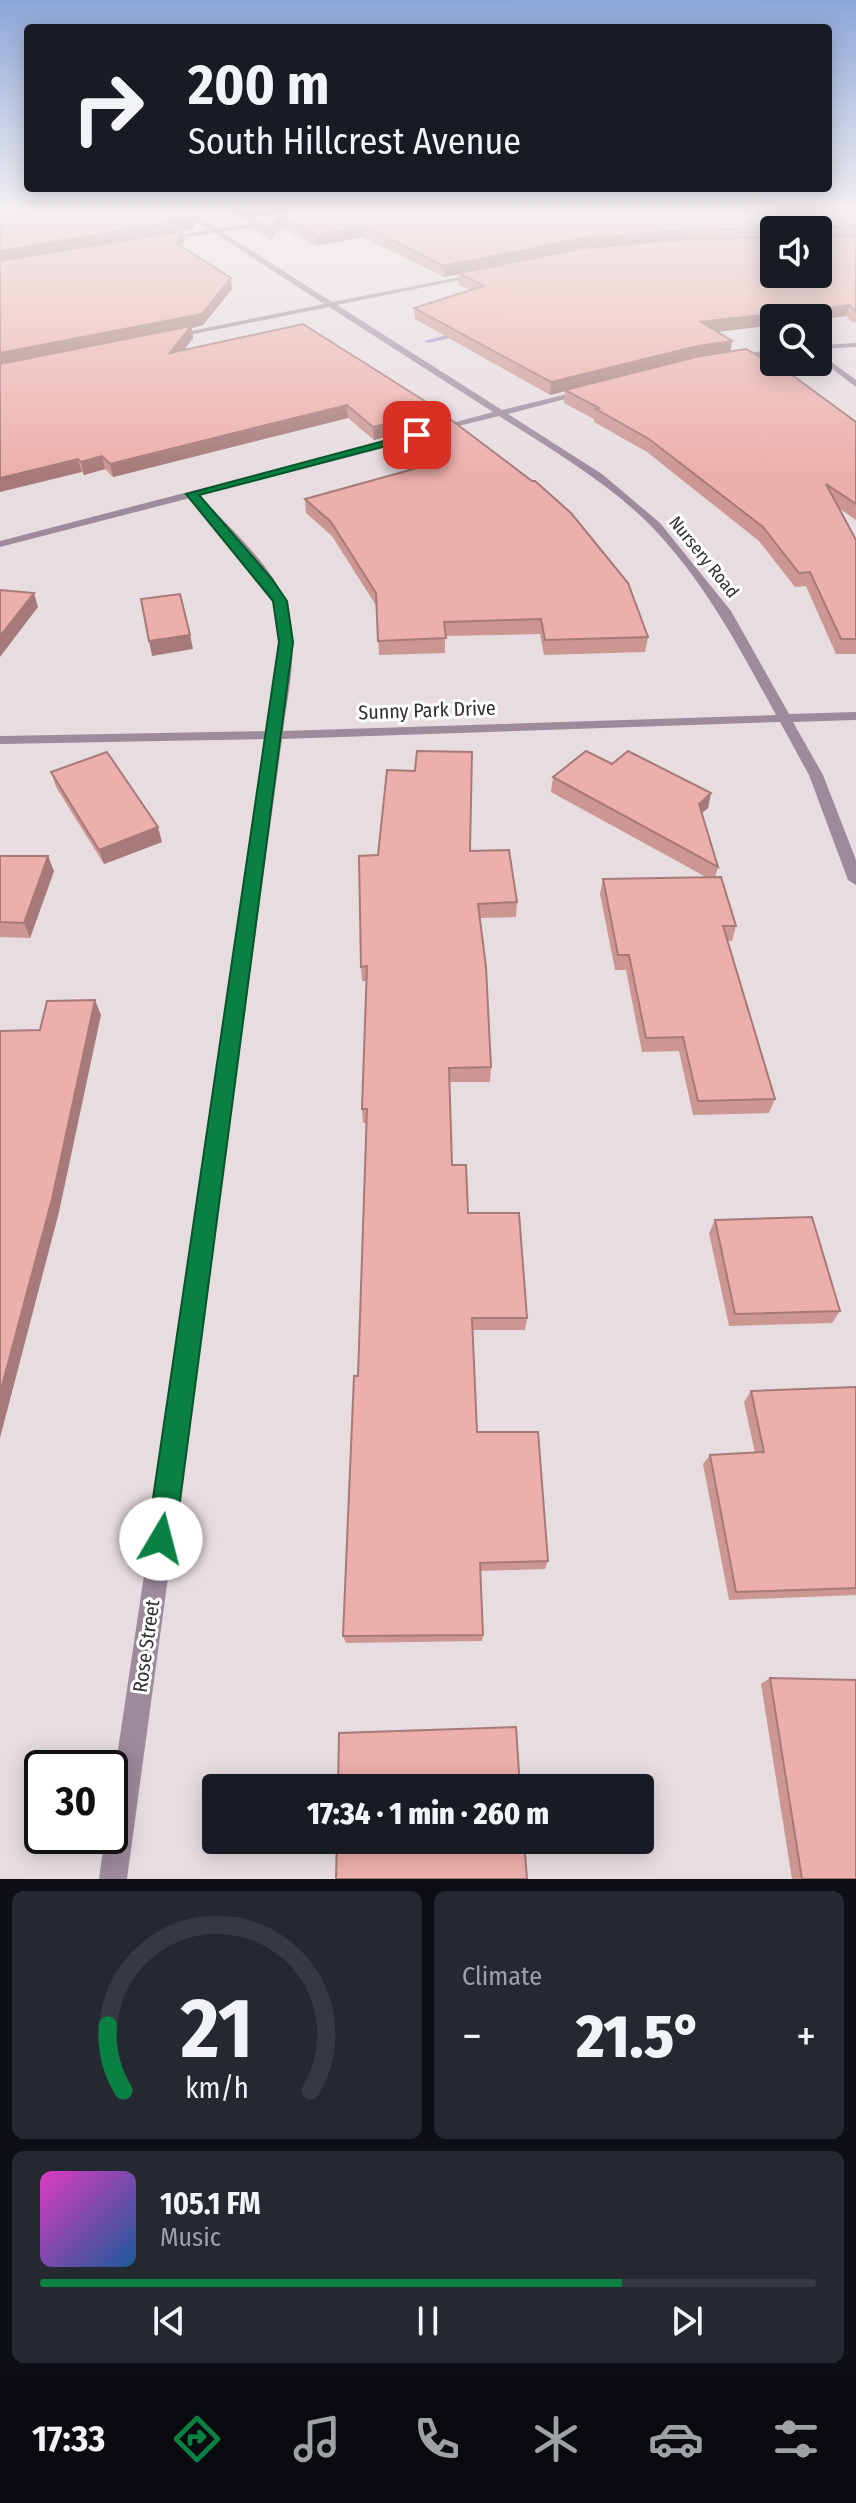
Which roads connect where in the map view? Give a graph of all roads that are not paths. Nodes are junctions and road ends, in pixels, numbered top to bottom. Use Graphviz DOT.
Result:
graph roads {
  1 [pos="318,298"];
  2 [pos="364,298"];
  3 [pos="329,305"];
  4 [pos="157,340"];
  5 [pos="856,345"];
  6 [pos="832,346"];
  7 [pos="760,353"];
  8 [pos="724,358"];
  9 [pos="832,365"];
  10 [pos="856,384"];
  11 [pos="603,386"];
  12 [pos="502,413"];
  13 [pos="428,432"];
  14 [pos="413,436"];
  15 [pos="192,494"];
  16 [pos="0,544"];
  17 [pos="856,716"];
  18 [pos="786,717"];
  19 [pos="276,735"];
  20 [pos="0,740"];
  21 [pos="856,880"];
  22 [pos="113,1879"];
  1 -- 3 [label="street, Nursery Road"];
  2 -- 3 [label="street"];
  3 -- 4 [label="street"];
  3 -- 12 [label="street, Nursery Road"];
  5 -- 6 [label="street"];
  7 -- 8 [label="street"];
  9 -- 10 [label="street"];
  11 -- 12 [label="street"];
  12 -- 13 [label="street"];
  12 -- 18 [label="street, Nursery Road"];
  14 -- 15 [label="street"];
  15 -- 16 [label="street"];
  15 -- 19 [label="street, Rose Street"];
  17 -- 18 [label="street, Sunny Park Drive"];
  18 -- 19 [label="street, Sunny Park Drive"];
  18 -- 21 [label="street, Nursery Road"];
  19 -- 20 [label="street, Sunny Park Drive"];
  19 -- 22 [label="street, Rose Street"];
}
